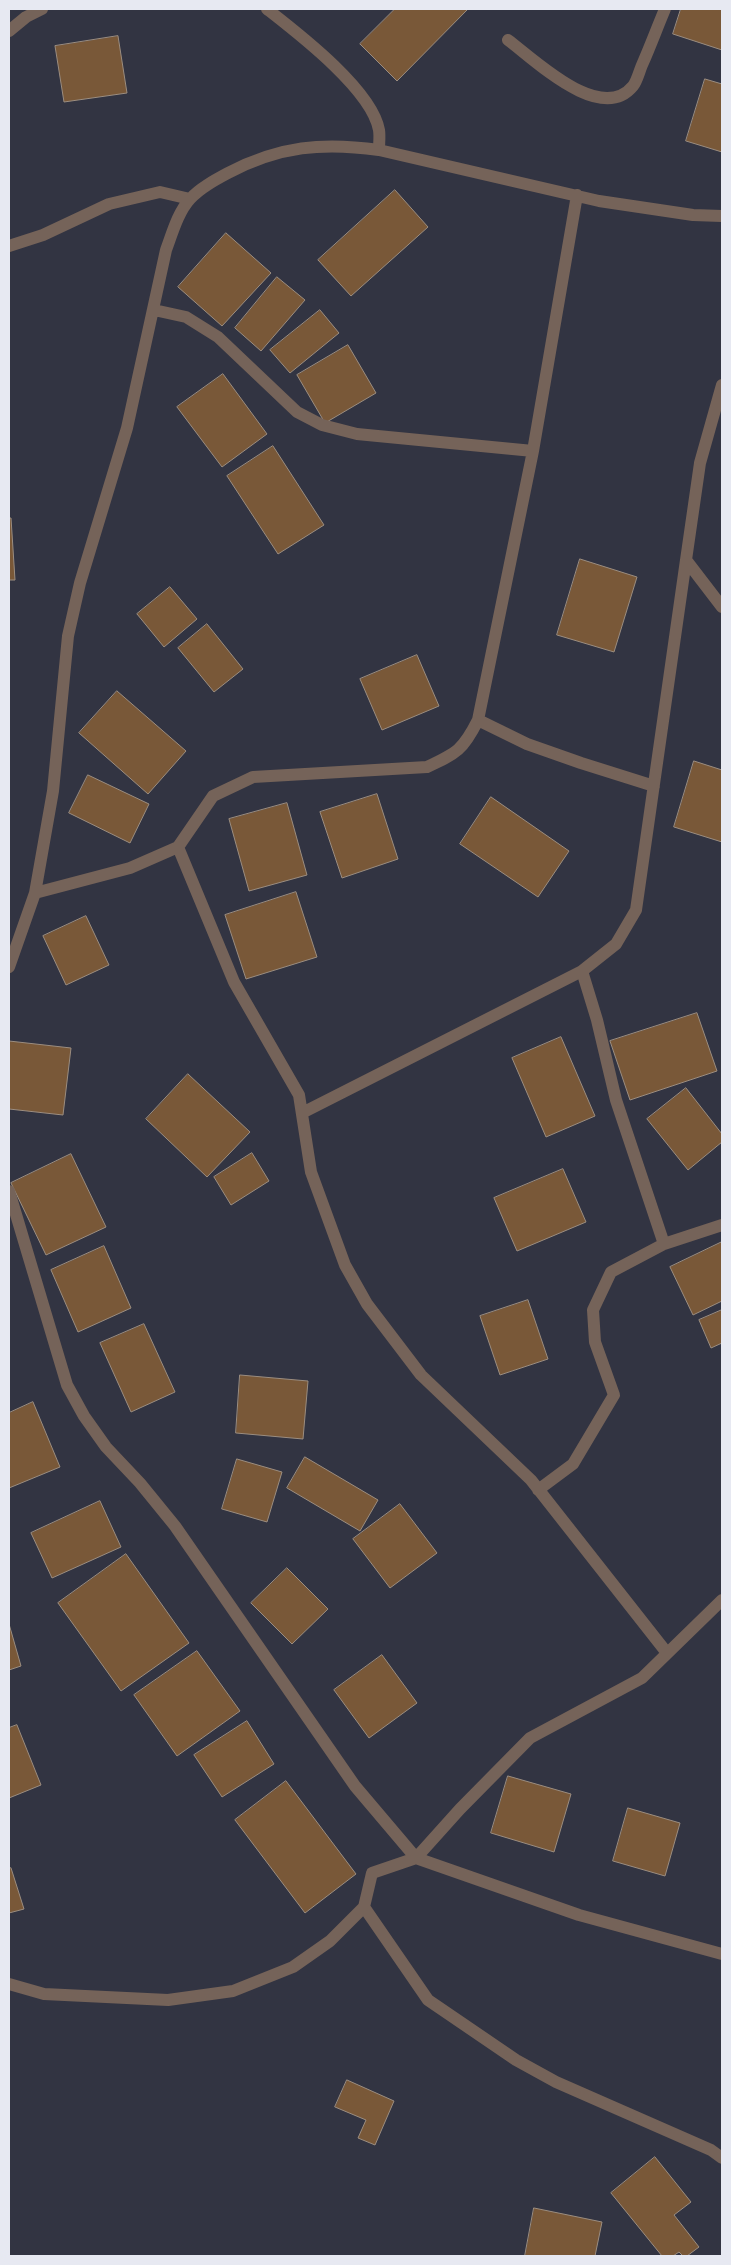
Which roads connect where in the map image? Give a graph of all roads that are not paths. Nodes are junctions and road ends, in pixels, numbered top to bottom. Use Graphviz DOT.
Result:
graph roads {
  1 [pos="42,9"];
  2 [pos="267,9"];
  3 [pos="665,9"];
  4 [pos="9,31"];
  5 [pos="508,40"];
  6 [pos="379,150"];
  7 [pos="577,195"];
  8 [pos="190,199"];
  9 [pos="722,216"];
  10 [pos="9,246"];
  11 [pos="154,310"];
  12 [pos="722,385"];
  13 [pos="533,451"];
  14 [pos="686,560"];
  15 [pos="722,607"];
  16 [pos="478,720"];
  17 [pos="654,786"];
  18 [pos="178,847"];
  19 [pos="35,893"];
  20 [pos="9,967"];
  21 [pos="582,971"];
  22 [pos="302,1113"];
  23 [pos="9,1191"];
  24 [pos="722,1225"];
  25 [pos="664,1244"];
  26 [pos="538,1490"];
  27 [pos="722,1600"];
  28 [pos="667,1653"];
  29 [pos="416,1858"];
  30 [pos="364,1907"];
  31 [pos="722,1954"];
  32 [pos="9,1984"];
  33 [pos="722,2158"];
  1 -- 4 [label="street"];
  2 -- 6 [label="street"];
  3 -- 5 [label="street"];
  6 -- 7 [label="street"];
  6 -- 8 [label="street"];
  7 -- 9 [label="street"];
  7 -- 13 [label="street"];
  8 -- 10 [label="street"];
  8 -- 11 [label="street"];
  11 -- 13 [label="street"];
  11 -- 19 [label="street"];
  12 -- 14 [label="street"];
  13 -- 16 [label="street"];
  14 -- 15 [label="street"];
  14 -- 17 [label="street"];
  16 -- 17 [label="street"];
  16 -- 18 [label="street"];
  17 -- 21 [label="street"];
  18 -- 19 [label="street"];
  18 -- 22 [label="street"];
  19 -- 20 [label="street"];
  21 -- 22 [label="street"];
  21 -- 25 [label="street"];
  22 -- 26 [label="street"];
  23 -- 29 [label="street"];
  24 -- 25 [label="street"];
  25 -- 26 [label="street"];
  26 -- 28 [label="street"];
  27 -- 28 [label="street"];
  28 -- 29 [label="street"];
  29 -- 30 [label="street"];
  29 -- 31 [label="street"];
  30 -- 32 [label="street"];
  30 -- 33 [label="street"];
}
